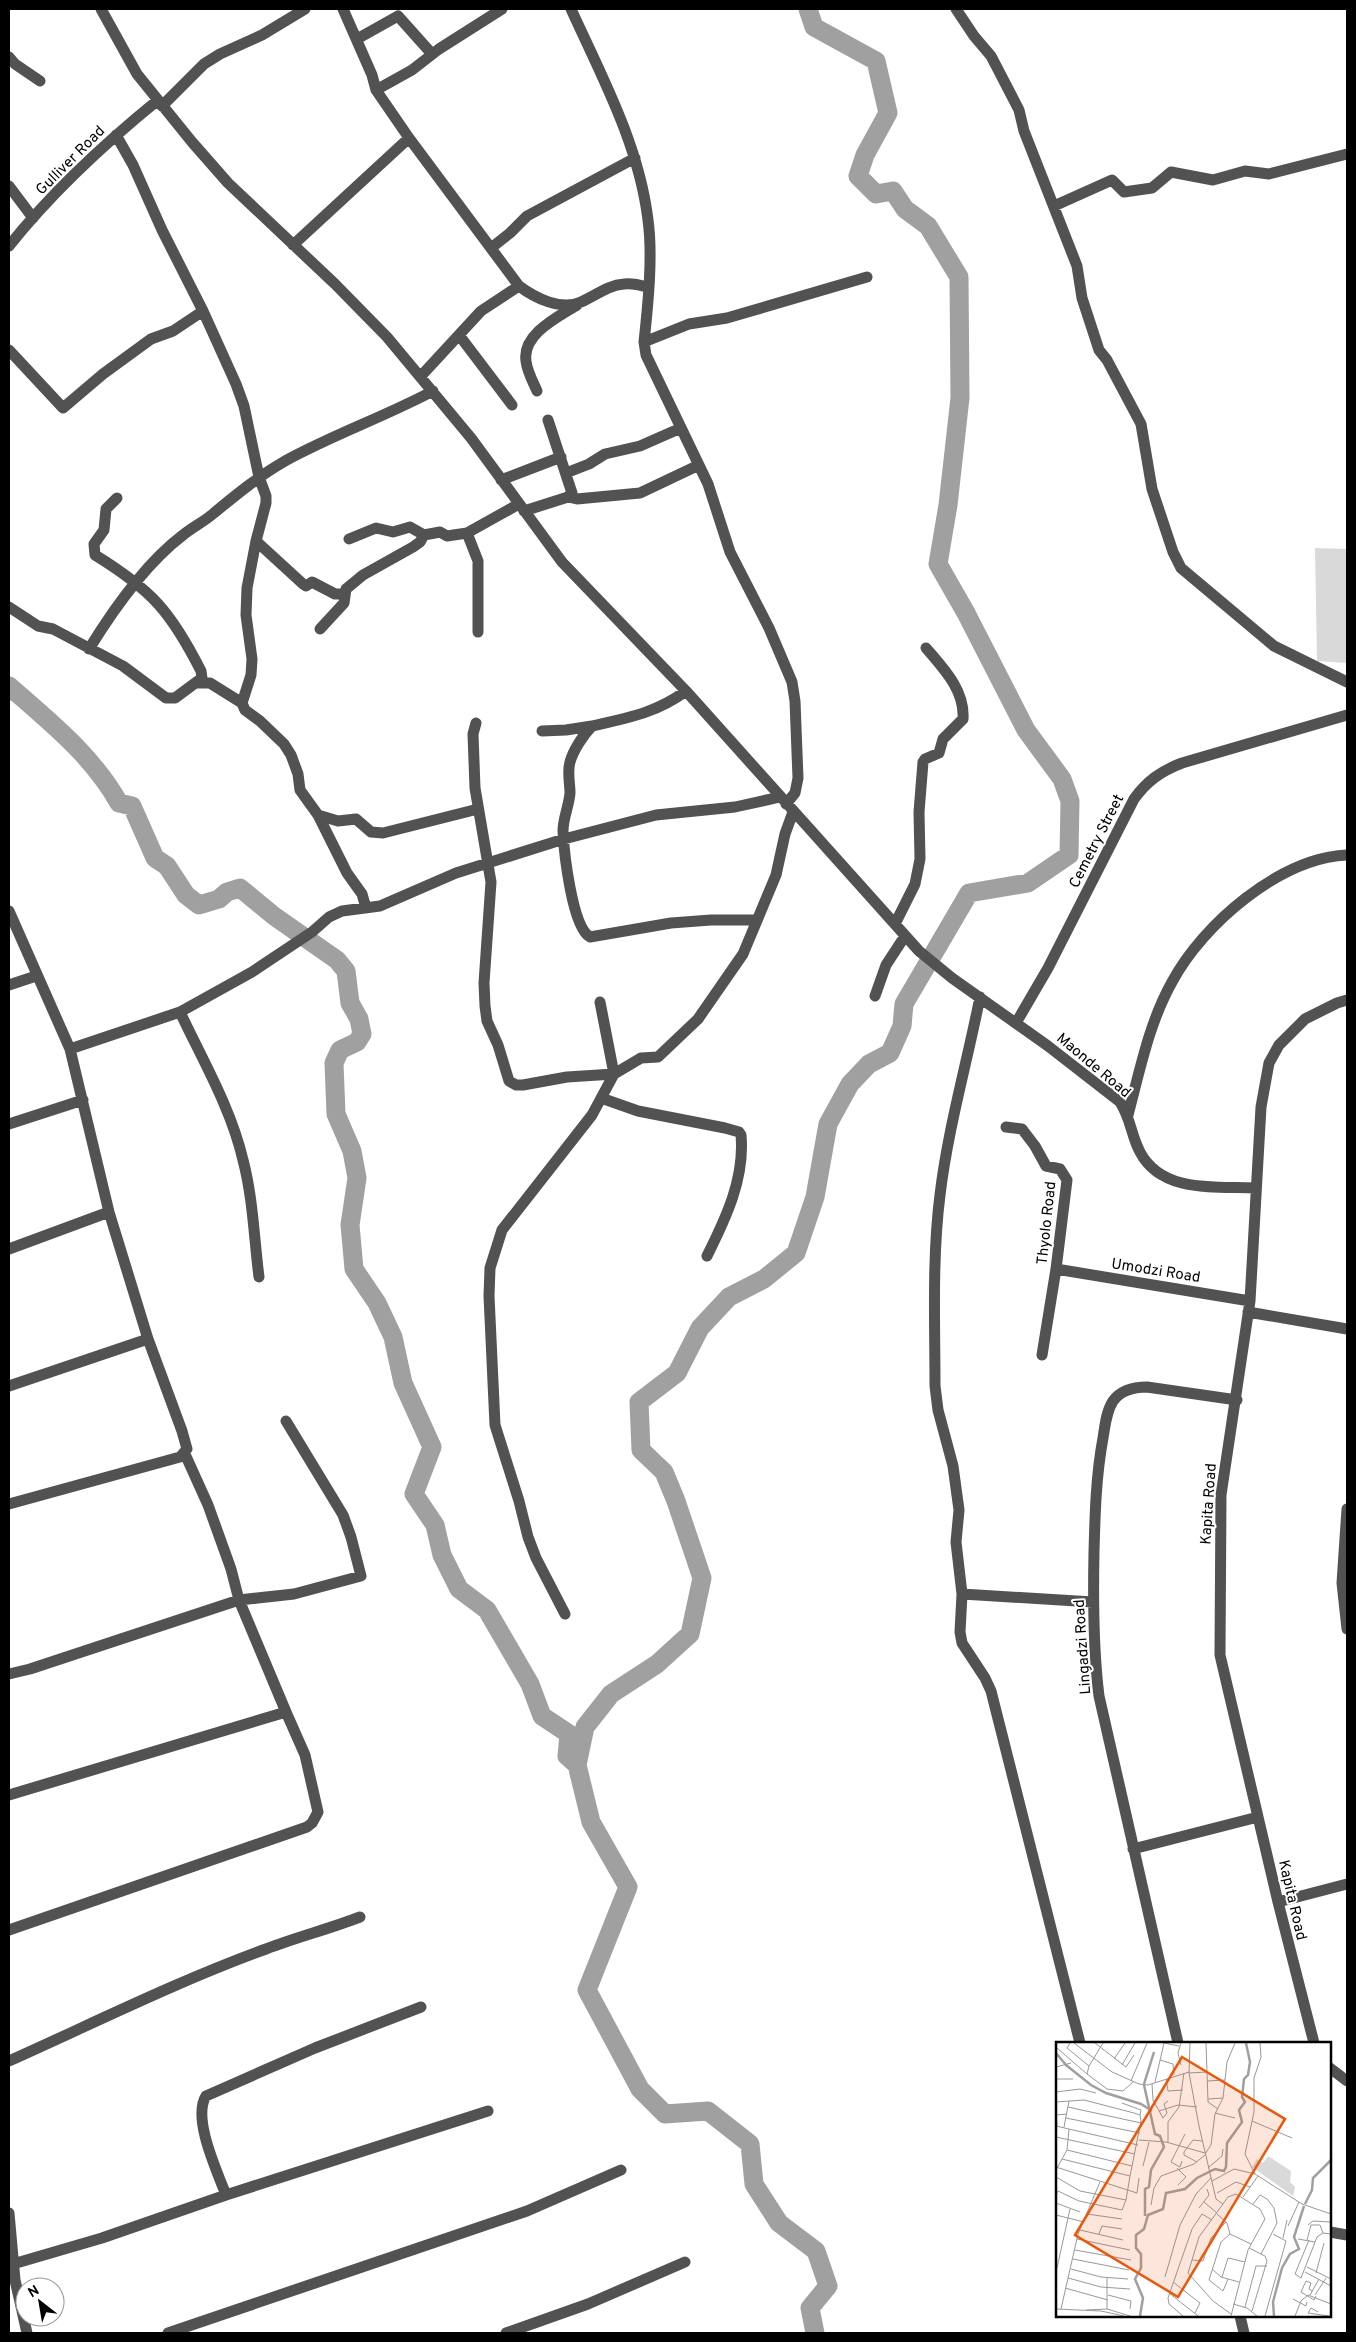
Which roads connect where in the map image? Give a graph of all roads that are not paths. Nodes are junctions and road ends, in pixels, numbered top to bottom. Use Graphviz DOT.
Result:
graph roads {
  1 [pos="100,9"];
  2 [pos="305,9"];
  3 [pos="343,9"];
  4 [pos="502,9"];
  5 [pos="571,9"];
  6 [pos="956,9"];
  7 [pos="357,39"];
  8 [pos="432,54"];
  9 [pos="9,57"];
  10 [pos="40,81"];
  11 [pos="376,90"];
  12 [pos="160,103"];
  13 [pos="116,135"];
  14 [pos="409,138"];
  15 [pos="1347,154"];
  16 [pos="635,158"];
  17 [pos="9,186"];
  18 [pos="1054,206"];
  19 [pos="33,218"];
  20 [pos="292,245"];
  21 [pos="9,246"];
  22 [pos="491,248"];
  23 [pos="867,278"];
  24 [pos="519,286"];
  25 [pos="647,286"];
  26 [pos="580,302"];
  27 [pos="203,311"];
  28 [pos="459,335"];
  29 [pos="644,342"];
  30 [pos="9,350"];
  31 [pos="420,376"];
  32 [pos="432,391"];
  33 [pos="536,391"];
  34 [pos="512,405"];
  35 [pos="548,420"];
  36 [pos="681,428"];
  37 [pos="561,457"];
  38 [pos="699,465"];
  39 [pos="566,472"];
  40 [pos="259,477"];
  41 [pos="501,480"];
  42 [pos="568,497"];
  43 [pos="117,498"];
  44 [pos="521,507"];
  45 [pos="467,533"];
  46 [pos="424,534"];
  47 [pos="348,539"];
  48 [pos="256,541"];
  49 [pos="136,582"];
  50 [pos="344,594"];
  51 [pos="9,607"];
  52 [pos="320,629"];
  53 [pos="478,632"];
  54 [pos="926,648"];
  55 [pos="89,649"];
  56 [pos="1347,682"];
  57 [pos="197,683"];
  58 [pos="686,690"];
  59 [pos="242,703"];
  60 [pos="1347,715"];
  61 [pos="476,723"];
  62 [pos="592,726"];
  63 [pos="542,731"];
  64 [pos="786,805"];
  65 [pos="478,809"];
  66 [pos="318,815"];
  67 [pos="564,839"];
  68 [pos="1347,856"];
  69 [pos="489,862"];
  70 [pos="366,908"];
  71 [pos="9,911"];
  72 [pos="757,920"];
  73 [pos="895,924"];
  74 [pos="905,936"];
  75 [pos="36,976"];
  76 [pos="9,985"];
  77 [pos="875,996"];
  78 [pos="980,997"];
  79 [pos="1347,1000"];
  80 [pos="600,1002"];
  81 [pos="180,1012"];
  82 [pos="1016,1023"];
  83 [pos="70,1049"];
  84 [pos="614,1074"];
  85 [pos="601,1098"];
  86 [pos="84,1100"];
  87 [pos="1128,1115"];
  88 [pos="9,1124"];
  89 [pos="1006,1127"];
  90 [pos="1256,1188"];
  91 [pos="109,1212"];
  92 [pos="9,1249"];
  93 [pos="708,1256"];
  94 [pos="1056,1269"];
  95 [pos="259,1278"];
  96 [pos="1249,1307"];
  97 [pos="1347,1329"];
  98 [pos="148,1339"];
  99 [pos="1042,1355"];
  100 [pos="9,1386"];
  101 [pos="1236,1400"];
  102 [pos="286,1421"];
  103 [pos="185,1454"];
  104 [pos="9,1504"];
  105 [pos="1347,1509"];
  106 [pos="962,1594"];
  107 [pos="239,1600"];
  108 [pos="1093,1602"];
  109 [pos="565,1614"];
  110 [pos="1347,1629"];
  111 [pos="9,1674"];
  112 [pos="286,1712"];
  113 [pos="9,1795"];
  114 [pos="1258,1817"];
  115 [pos="1133,1849"];
  116 [pos="1347,1884"];
  117 [pos="1278,1902"];
  118 [pos="360,1917"];
  119 [pos="9,1930"];
  120 [pos="420,2007"];
  121 [pos="1080,2042"];
  122 [pos="1178,2042"];
  123 [pos="1314,2042"];
  124 [pos="9,2061"];
  125 [pos="1331,2069"];
  126 [pos="1347,2081"];
  127 [pos="488,2111"];
  128 [pos="622,2170"];
  129 [pos="226,2195"];
  130 [pos="9,2213"];
  131 [pos="1331,2232"];
  132 [pos="1347,2235"];
  133 [pos="685,2262"];
  134 [pos="13,2264"];
  135 [pos="1240,2317"];
  136 [pos="27,2333"];
  137 [pos="168,2333"];
  138 [pos="506,2333"];
  139 [pos="1244,2333"];
  1 -- 12 [label="street, Maonde Road"];
  2 -- 12 [label="street, Gulliver Road"];
  3 -- 7 [label="street"];
  4 -- 8 [label="street"];
  5 -- 16 [label="street"];
  6 -- 18 [label="street"];
  7 -- 8 [label="street"];
  7 -- 11 [label="street"];
  8 -- 11 [label="street"];
  9 -- 10 [label="street"];
  11 -- 14 [label="street"];
  12 -- 13 [label="street, Gulliver Road"];
  12 -- 20 [label="street, Maonde Road"];
  13 -- 19 [label="street, Gulliver Road"];
  13 -- 27 [label="street"];
  14 -- 20 [label="street"];
  14 -- 22 [label="street"];
  15 -- 18 [label="street"];
  16 -- 22 [label="street"];
  16 -- 25 [label="street"];
  17 -- 19 [label="street"];
  18 -- 56 [label="street"];
  19 -- 21 [label="street, Gulliver Road"];
  20 -- 31 [label="street, Maonde Road"];
  22 -- 24 [label="street"];
  23 -- 29 [label="street"];
  24 -- 26 [label="street"];
  24 -- 28 [label="street"];
  25 -- 26 [label="street"];
  25 -- 29 [label="street"];
  26 -- 33 [label="street"];
  27 -- 30 [label="street"];
  27 -- 40 [label="street"];
  28 -- 31 [label="street"];
  28 -- 34 [label="street"];
  29 -- 36 [label="street"];
  31 -- 32 [label="street, Maonde Road"];
  32 -- 40 [label="street"];
  32 -- 41 [label="street, Maonde Road"];
  35 -- 37 [label="street"];
  36 -- 38 [label="street"];
  36 -- 39 [label="street"];
  37 -- 39 [label="street"];
  37 -- 41 [label="street"];
  38 -- 42 [label="street"];
  38 -- 64 [label="street"];
  39 -- 42 [label="street"];
  40 -- 48 [label="street"];
  40 -- 49 [label="street"];
  41 -- 44 [label="street, Maonde Road"];
  42 -- 44 [label="street"];
  43 -- 49 [label="street"];
  44 -- 45 [label="street"];
  44 -- 58 [label="street, Maonde Road"];
  45 -- 46 [label="street"];
  45 -- 53 [label="street"];
  46 -- 47 [label="street"];
  46 -- 50 [label="street"];
  48 -- 50 [label="street"];
  48 -- 59 [label="street"];
  49 -- 55 [label="street"];
  49 -- 57 [label="street"];
  50 -- 52 [label="street"];
  51 -- 55 [label="street"];
  54 -- 73 [label="street"];
  55 -- 57 [label="street"];
  57 -- 59 [label="street"];
  58 -- 62 [label="street"];
  58 -- 64 [label="street, Maonde Road"];
  59 -- 66 [label="street"];
  60 -- 82 [label="street, Cemetry Street"];
  61 -- 65 [label="street"];
  62 -- 63 [label="street"];
  62 -- 67 [label="street"];
  64 -- 67 [label="street"];
  64 -- 72 [label="street"];
  64 -- 73 [label="street, Maonde Road"];
  65 -- 66 [label="street"];
  65 -- 69 [label="street"];
  66 -- 70 [label="street"];
  67 -- 69 [label="street"];
  67 -- 72 [label="street"];
  68 -- 87 [label="street"];
  69 -- 70 [label="street"];
  69 -- 84 [label="street"];
  70 -- 81 [label="street"];
  71 -- 75 [label="street"];
  72 -- 84 [label="street"];
  73 -- 74 [label="street, Maonde Road"];
  74 -- 77 [label="street"];
  74 -- 78 [label="street, Maonde Road"];
  75 -- 76 [label="street"];
  75 -- 83 [label="street"];
  78 -- 82 [label="street, Maonde Road"];
  78 -- 106 [label="street"];
  79 -- 90 [label="street, Kapita Road"];
  80 -- 84 [label="street"];
  81 -- 83 [label="street"];
  81 -- 95 [label="street"];
  82 -- 87 [label="street, Maonde Road"];
  83 -- 86 [label="street"];
  84 -- 85 [label="street"];
  85 -- 93 [label="street"];
  85 -- 109 [label="street"];
  86 -- 88 [label="street"];
  86 -- 91 [label="street"];
  87 -- 90 [label="street, Maonde Road"];
  89 -- 94 [label="street, Thyolo Road"];
  90 -- 96 [label="street, Kapita Road"];
  91 -- 92 [label="street"];
  91 -- 98 [label="street"];
  94 -- 96 [label="street, Umodzi Road"];
  94 -- 99 [label="street, Thyolo Road"];
  96 -- 97 [label="street, Umodzi Road"];
  96 -- 101 [label="street, Kapita Road"];
  98 -- 100 [label="street"];
  98 -- 103 [label="street"];
  101 -- 108 [label="street, Lingadzi Road"];
  101 -- 114 [label="street, Kapita Road"];
  102 -- 107 [label="street"];
  103 -- 104 [label="street"];
  103 -- 107 [label="street"];
  105 -- 110 [label="street"];
  106 -- 108 [label="street"];
  106 -- 121 [label="street"];
  107 -- 111 [label="street"];
  107 -- 112 [label="street"];
  108 -- 115 [label="street, Lingadzi Road"];
  112 -- 113 [label="street"];
  112 -- 119 [label="street"];
  114 -- 115 [label="street"];
  114 -- 117 [label="street, Kapita Road"];
  115 -- 122 [label="street, Lingadzi Road"];
  116 -- 117 [label="street"];
  117 -- 123 [label="street, Kapita Road"];
  118 -- 124 [label="street"];
  120 -- 129 [label="street"];
  125 -- 126 [label="street"];
  127 -- 129 [label="street"];
  128 -- 137 [label="street"];
  129 -- 134 [label="street"];
  130 -- 134 [label="street"];
  131 -- 132 [label="street"];
  133 -- 138 [label="street"];
  134 -- 136 [label="street"];
  135 -- 139 [label="street"];
}
